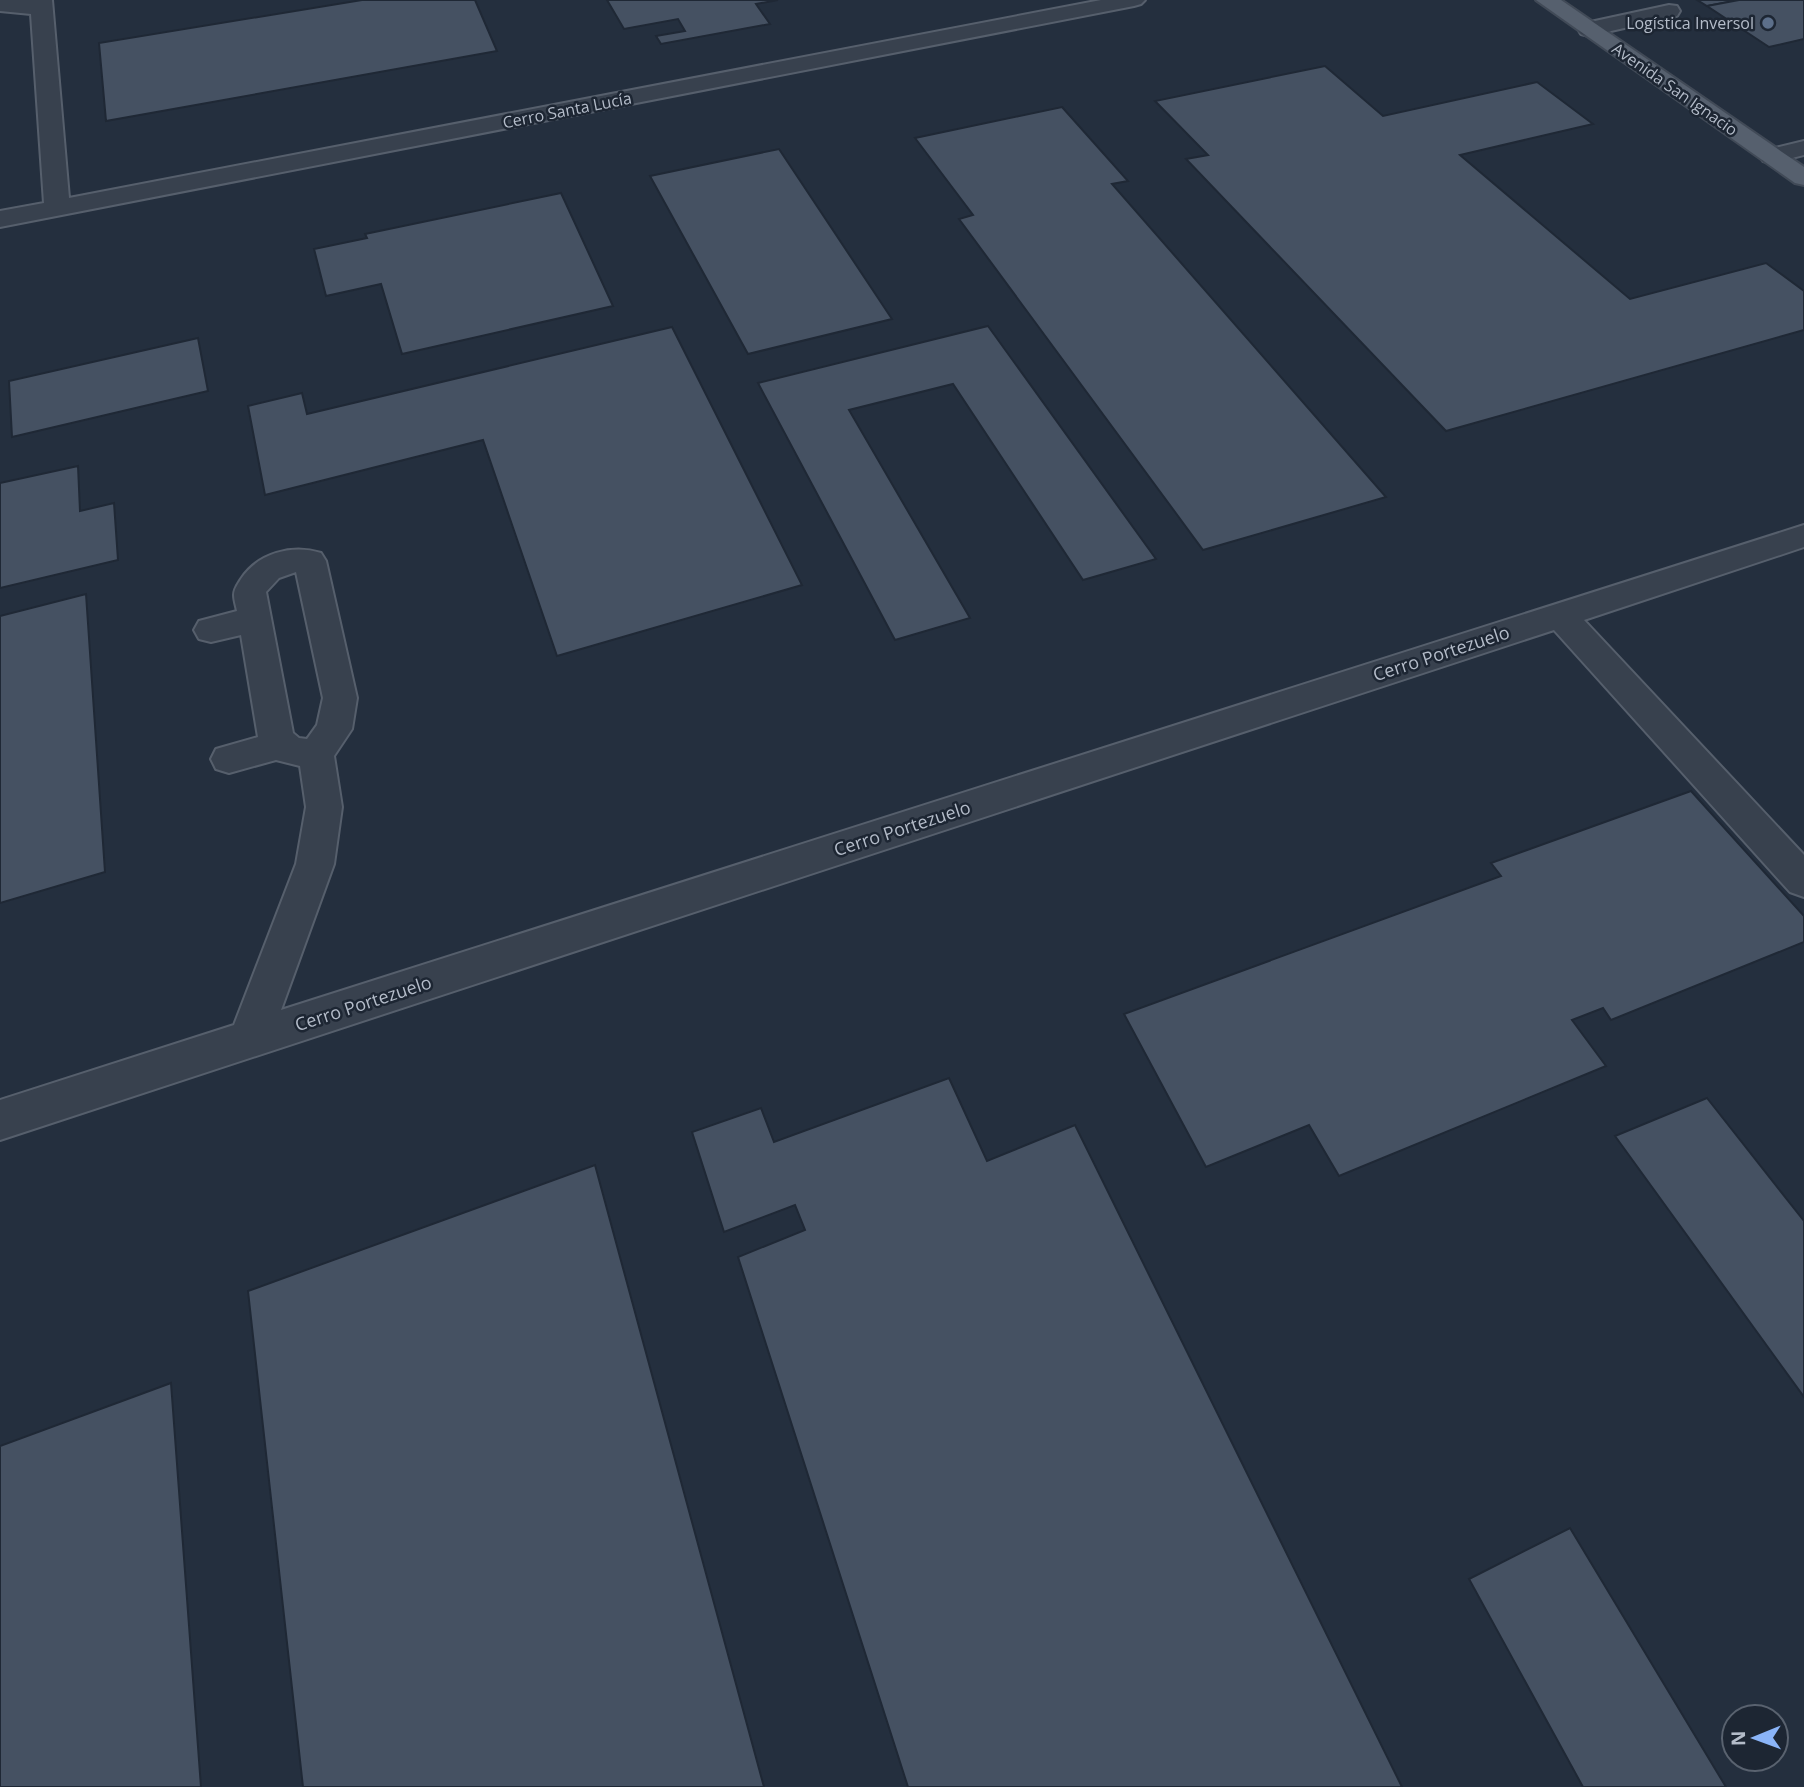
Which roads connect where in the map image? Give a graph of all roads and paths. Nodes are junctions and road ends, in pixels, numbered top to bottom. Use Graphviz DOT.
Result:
graph roads {
  1 [pos="1134,0"];
  2 [pos="1547,0"];
  3 [pos="41,4"];
  4 [pos="0,5"];
  5 [pos="1669,11"];
  6 [pos="1589,29"];
  7 [pos="1804,148"];
  8 [pos="1772,156"];
  9 [pos="1804,178"];
  10 [pos="57,208"];
  11 [pos="0,219"];
  12 [pos="1804,536"];
  13 [pos="1560,615"];
  14 [pos="255,619"];
  15 [pos="211,630"];
  16 [pos="299,749"];
  17 [pos="229,759"];
  18 [pos="1804,881"];
  19 [pos="249,1040"];
  20 [pos="0,1121"];
  1 -- 10 [label="street, Cerro Santa Lucía"];
  2 -- 6 [label="main road, Avenida San Ignacio"];
  3 -- 4 [label="street"];
  3 -- 10 [label="street"];
  5 -- 6 [label="street"];
  6 -- 8 [label="main road, Avenida San Ignacio"];
  7 -- 8 [label="street"];
  8 -- 9 [label="main road, Avenida San Ignacio"];
  10 -- 11 [label="street, Cerro Santa Lucía"];
  12 -- 13 [label="street, Cerro Portezuelo"];
  13 -- 18 [label="street"];
  13 -- 19 [label="street, Cerro Portezuelo"];
  14 -- 15 [label="street"];
  14 -- 16 [label="street"];
  14 -- 16 [label="street"];
  16 -- 17 [label="street"];
  16 -- 19 [label="street"];
  19 -- 20 [label="street, Cerro Portezuelo"];
}
